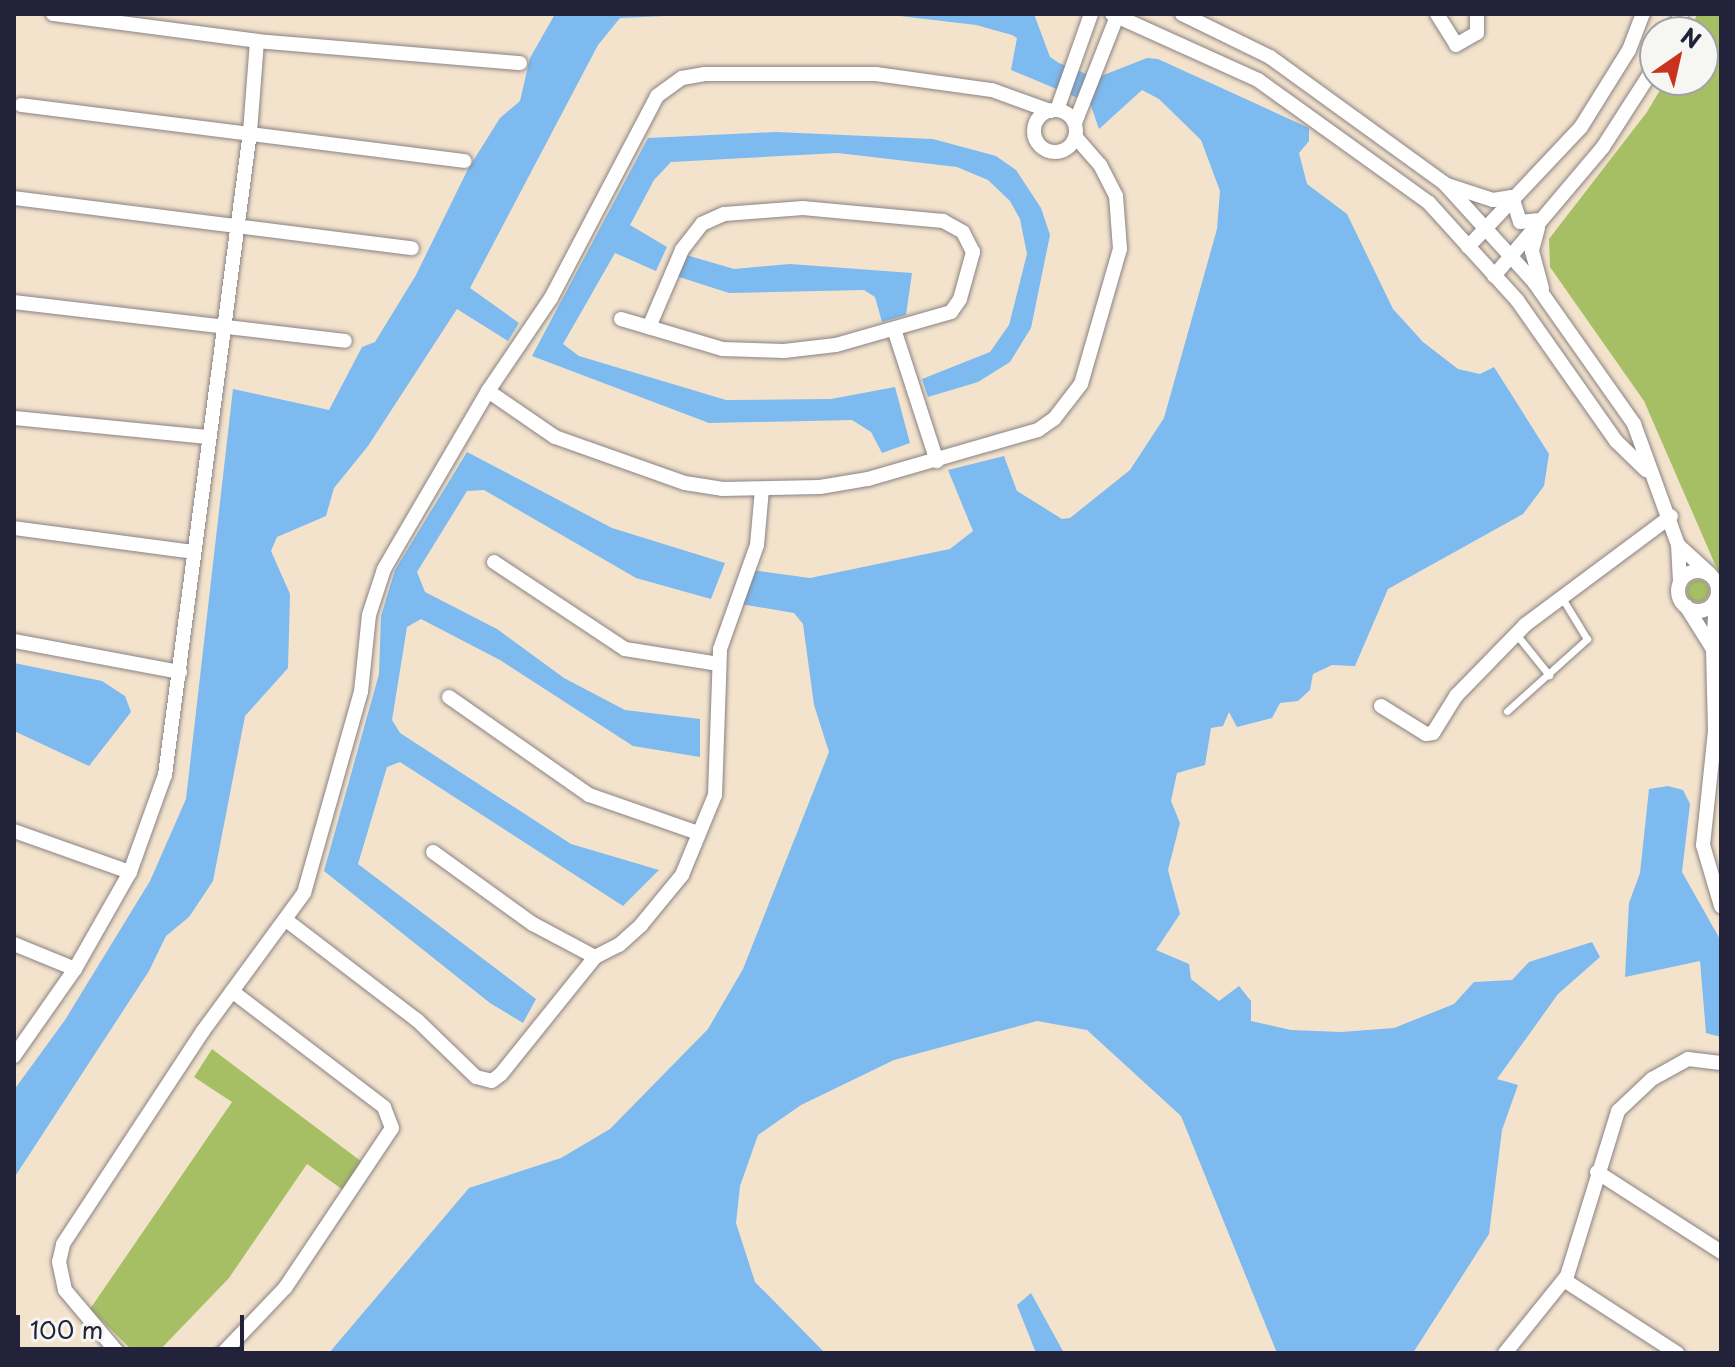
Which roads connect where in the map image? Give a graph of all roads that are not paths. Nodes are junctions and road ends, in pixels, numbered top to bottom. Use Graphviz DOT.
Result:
graph roads {
  1 [pos="53,14"];
  2 [pos="1079,14"];
  3 [pos="1182,14"];
  4 [pos="1437,14"];
  5 [pos="1477,14"];
  6 [pos="1643,14"];
  7 [pos="1116,15"];
  8 [pos="1090,21"];
  9 [pos="1135,21"];
  10 [pos="1109,40"];
  11 [pos="257,41"];
  12 [pos="520,63"];
  13 [pos="1639,91"];
  14 [pos="1017,102"];
  15 [pos="21,105"];
  16 [pos="1056,106"];
  17 [pos="1075,130"];
  18 [pos="250,132"];
  19 [pos="1034,133"];
  20 [pos="1060,152"];
  21 [pos="1089,153"];
  22 [pos="464,161"];
  23 [pos="1446,185"];
  24 [pos="1512,197"];
  25 [pos="14,198"];
  26 [pos="1540,220"];
  27 [pos="234,225"];
  28 [pos="1485,227"];
  29 [pos="1468,247"];
  30 [pos="412,248"];
  31 [pos="1511,257"];
  32 [pos="1494,276"];
  33 [pos="1545,297"];
  34 [pos="14,302"];
  35 [pos="621,319"];
  36 [pos="225,327"];
  37 [pos="649,327"];
  38 [pos="894,329"];
  39 [pos="345,341"];
  40 [pos="488,391"];
  41 [pos="14,418"];
  42 [pos="208,437"];
  43 [pos="937,461"];
  44 [pos="1649,473"];
  45 [pos="762,489"];
  46 [pos="1671,516"];
  47 [pos="14,528"];
  48 [pos="1678,545"];
  49 [pos="193,552"];
  50 [pos="494,562"];
  51 [pos="1710,575"];
  52 [pos="1680,582"];
  53 [pos="1562,598"];
  54 [pos="1716,600"];
  55 [pos="1686,606"];
  56 [pos="1516,634"];
  57 [pos="14,641"];
  58 [pos="1713,649"];
  59 [pos="719,664"];
  60 [pos="180,672"];
  61 [pos="1549,675"];
  62 [pos="449,697"];
  63 [pos="1381,706"];
  64 [pos="1507,711"];
  65 [pos="14,831"];
  66 [pos="698,833"];
  67 [pos="433,852"];
  68 [pos="130,872"];
  69 [pos="1721,906"];
  70 [pos="286,920"];
  71 [pos="14,944"];
  72 [pos="595,957"];
  73 [pos="75,969"];
  74 [pos="232,991"];
  75 [pos="14,1056"];
  76 [pos="1721,1063"];
  77 [pos="1597,1172"];
  78 [pos="1721,1252"];
  79 [pos="1564,1280"];
  80 [pos="118,1353"];
  81 [pos="223,1353"];
  82 [pos="1505,1353"];
  83 [pos="1677,1353"];
  1 -- 11 [label="street"];
  2 -- 8 [label="street"];
  3 -- 23 [label="street"];
  4 -- 5 [label="street"];
  6 -- 24 [label="street"];
  7 -- 9 [label="street"];
  7 -- 10 [label="street"];
  8 -- 16 [label="street"];
  9 -- 10 [label="street"];
  9 -- 29 [label="street"];
  10 -- 17 [label="street"];
  11 -- 12 [label="street"];
  11 -- 18 [label="street"];
  13 -- 26 [label="street"];
  14 -- 16 [label="street"];
  14 -- 19 [label="street"];
  14 -- 40 [label="street"];
  15 -- 18 [label="street"];
  16 -- 17 [label="street"];
  16 -- 19 [label="street"];
  17 -- 20 [label="street"];
  17 -- 21 [label="street"];
  18 -- 22 [label="street"];
  18 -- 27 [label="street"];
  19 -- 20 [label="street"];
  20 -- 21 [label="street"];
  21 -- 43 [label="street"];
  23 -- 24 [label="street"];
  23 -- 28 [label="street"];
  24 -- 26 [label="street"];
  24 -- 28 [label="street"];
  25 -- 27 [label="street"];
  26 -- 31 [label="street"];
  26 -- 33 [label="street"];
  27 -- 30 [label="street"];
  27 -- 36 [label="street"];
  28 -- 29 [label="street"];
  28 -- 31 [label="street"];
  29 -- 32 [label="street"];
  31 -- 32 [label="street"];
  31 -- 33 [label="street"];
  32 -- 44 [label="street"];
  33 -- 44 [label="street"];
  34 -- 36 [label="street"];
  35 -- 37 [label="street"];
  36 -- 39 [label="street"];
  36 -- 42 [label="street"];
  37 -- 38 [label="street"];
  37 -- 38 [label="street"];
  38 -- 43 [label="street"];
  40 -- 45 [label="street"];
  40 -- 70 [label="street"];
  41 -- 42 [label="street"];
  42 -- 49 [label="street"];
  43 -- 45 [label="street"];
  44 -- 46 [label="street"];
  45 -- 59 [label="street"];
  46 -- 48 [label="street"];
  46 -- 53 [label="street"];
  47 -- 49 [label="street"];
  48 -- 51 [label="street"];
  48 -- 52 [label="street"];
  49 -- 60 [label="street"];
  50 -- 59 [label="street"];
  51 -- 52 [label="street"];
  51 -- 54 [label="street"];
  52 -- 55 [label="street"];
  53 -- 56 [label="street"];
  53 -- 61 [label="lane"];
  54 -- 55 [label="street"];
  54 -- 58 [label="street"];
  55 -- 58 [label="street"];
  56 -- 61 [label="lane"];
  56 -- 63 [label="street"];
  57 -- 60 [label="street"];
  58 -- 69 [label="street"];
  59 -- 66 [label="street"];
  60 -- 68 [label="street"];
  61 -- 64 [label="lane"];
  62 -- 66 [label="street"];
  65 -- 68 [label="street"];
  66 -- 72 [label="street"];
  67 -- 72 [label="street"];
  68 -- 73 [label="street"];
  70 -- 72 [label="street"];
  70 -- 74 [label="street"];
  71 -- 73 [label="street"];
  73 -- 75 [label="street"];
  74 -- 80 [label="street"];
  74 -- 81 [label="street"];
  76 -- 77 [label="street"];
  77 -- 78 [label="street"];
  77 -- 79 [label="street"];
  79 -- 82 [label="street"];
  79 -- 83 [label="street"];
}
